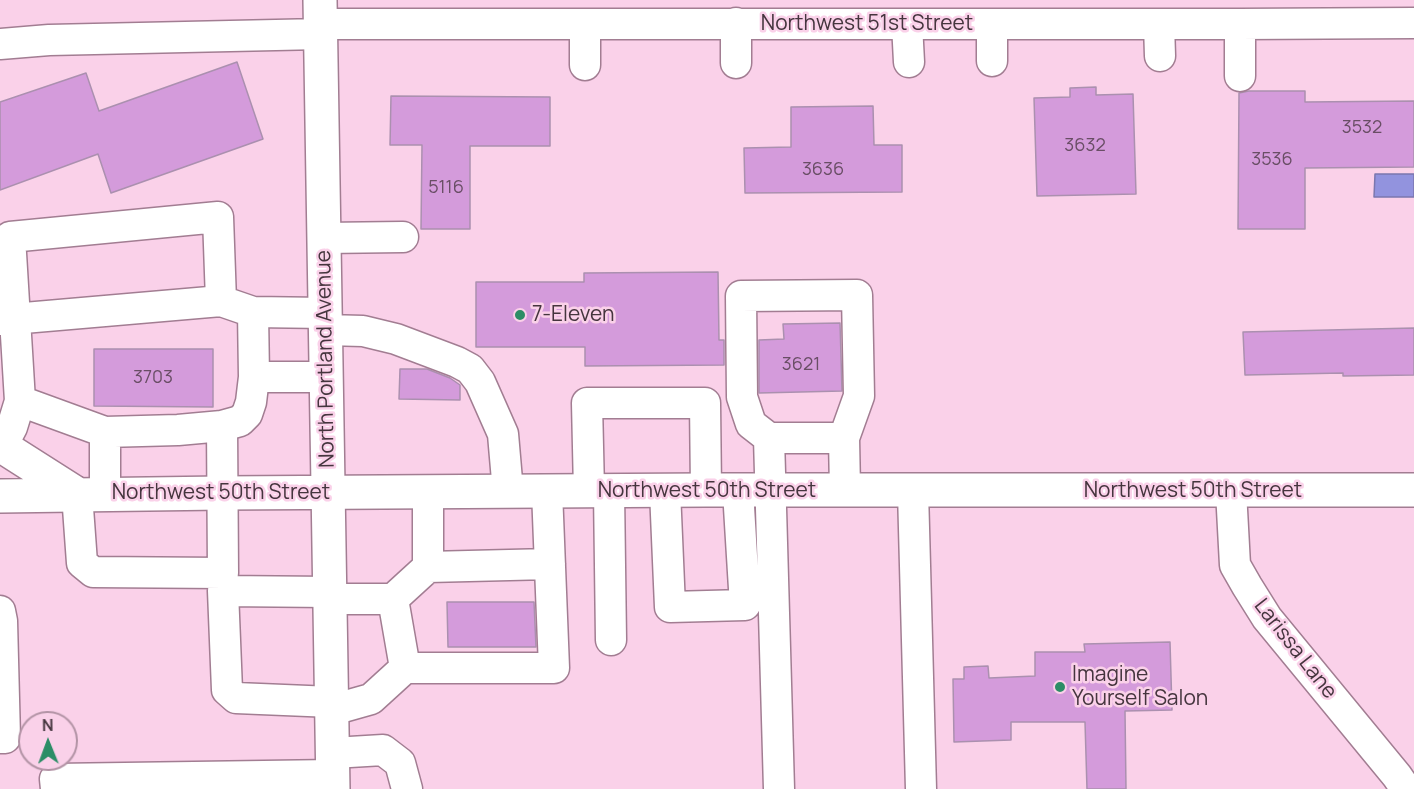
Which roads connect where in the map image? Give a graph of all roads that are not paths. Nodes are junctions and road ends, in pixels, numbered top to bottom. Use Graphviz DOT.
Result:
graph roads {
  1 [pos="464,12"];
  2 [pos="524,12"];
  3 [pos="592,16"];
  4 [pos="320,19"];
  5 [pos="736,23"];
  6 [pos="1414,23"];
  7 [pos="907,24"];
  8 [pos="992,24"];
  9 [pos="1159,24"];
  10 [pos="1240,24"];
  11 [pos="0,44"];
  12 [pos="1160,56"];
  13 [pos="909,62"];
  14 [pos="992,62"];
  15 [pos="736,63"];
  16 [pos="585,65"];
  17 [pos="1240,76"];
  18 [pos="403,237"];
  19 [pos="5,238"];
  20 [pos="324,238"];
  21 [pos="221,301"];
  22 [pos="253,312"];
  23 [pos="8,319"];
  24 [pos="326,322"];
  25 [pos="254,377"];
  26 [pos="327,377"];
  27 [pos="20,401"];
  28 [pos="222,426"];
  29 [pos="105,432"];
  30 [pos="769,438"];
  31 [pos="844,438"];
  32 [pos="1,445"];
  33 [pos="706,490"];
  34 [pos="845,490"];
  35 [pos="1414,490"];
  36 [pos="547,491"];
  37 [pos="599,491"];
  38 [pos="665,491"];
  39 [pos="754,491"];
  40 [pos="912,491"];
  41 [pos="1231,491"];
  42 [pos="328,492"];
  43 [pos="428,492"];
  44 [pos="508,492"];
  45 [pos="222,493"];
  46 [pos="91,494"];
  47 [pos="0,495"];
  48 [pos="550,564"];
  49 [pos="428,567"];
  50 [pos="223,582"];
  51 [pos="330,595"];
  52 [pos="393,599"];
  53 [pos="0,611"];
  54 [pos="611,640"];
  55 [pos="405,668"];
  56 [pos="332,706"];
  57 [pos="3,738"];
  58 [pos="333,772"];
  59 [pos="56,789"];
  60 [pos="406,789"];
  61 [pos="779,789"];
  62 [pos="921,789"];
  63 [pos="1406,789"];
  1 -- 2 [label="street, Northwest 51st Street"];
  1 -- 4 [label="street, Northwest 51st Street"];
  2 -- 3 [label="street, Northwest 51st Street"];
  3 -- 5 [label="street, Northwest 51st Street"];
  3 -- 16 [label="street"];
  4 -- 11 [label="street, Northwest 51st Street"];
  4 -- 20 [label="main road, North Portland Avenue"];
  5 -- 7 [label="street, Northwest 51st Street"];
  5 -- 15 [label="street"];
  6 -- 10 [label="street, Northwest 51st Street"];
  7 -- 8 [label="street, Northwest 51st Street"];
  7 -- 13 [label="street"];
  8 -- 9 [label="street, Northwest 51st Street"];
  8 -- 14 [label="street"];
  9 -- 10 [label="street, Northwest 51st Street"];
  9 -- 12 [label="street"];
  10 -- 17 [label="street"];
  18 -- 20 [label="street"];
  19 -- 21 [label="street"];
  19 -- 23 [label="street"];
  20 -- 24 [label="main road, North Portland Avenue"];
  21 -- 22 [label="street"];
  21 -- 23 [label="street"];
  22 -- 24 [label="street"];
  22 -- 25 [label="street"];
  23 -- 27 [label="street"];
  24 -- 26 [label="main road, North Portland Avenue"];
  24 -- 44 [label="street"];
  25 -- 26 [label="street"];
  25 -- 28 [label="street"];
  26 -- 42 [label="main road, North Portland Avenue"];
  27 -- 29 [label="street"];
  27 -- 32 [label="street"];
  28 -- 29 [label="street"];
  28 -- 45 [label="street"];
  29 -- 46 [label="street"];
  30 -- 31 [label="street"];
  30 -- 31 [label="street"];
  30 -- 39 [label="street"];
  31 -- 34 [label="street"];
  32 -- 46 [label="main road"];
  33 -- 37 [label="street"];
  33 -- 38 [label="main road, Northwest 50th Street"];
  33 -- 39 [label="main road, Northwest 50th Street"];
  34 -- 39 [label="main road, Northwest 50th Street"];
  34 -- 40 [label="main road, Northwest 50th Street"];
  35 -- 41 [label="main road, Northwest 50th Street"];
  36 -- 37 [label="main road, Northwest 50th Street"];
  36 -- 44 [label="main road, Northwest 50th Street"];
  36 -- 48 [label="street"];
  37 -- 38 [label="main road, Northwest 50th Street"];
  37 -- 54 [label="street"];
  38 -- 39 [label="street"];
  39 -- 61 [label="street"];
  40 -- 41 [label="main road, Northwest 50th Street"];
  40 -- 62 [label="street"];
  41 -- 63 [label="street, Larissa Lane"];
  42 -- 43 [label="main road, Northwest 50th Street"];
  42 -- 45 [label="main road, Northwest 50th Street"];
  42 -- 51 [label="main road, North Portland Avenue"];
  43 -- 44 [label="main road, Northwest 50th Street"];
  43 -- 49 [label="street"];
  45 -- 46 [label="main road, Northwest 50th Street"];
  45 -- 50 [label="street"];
  46 -- 47 [label="main road, Northwest 50th Street"];
  46 -- 50 [label="street"];
  48 -- 49 [label="street"];
  48 -- 55 [label="street"];
  49 -- 52 [label="street"];
  50 -- 51 [label="street"];
  50 -- 56 [label="street"];
  51 -- 52 [label="street"];
  51 -- 56 [label="main road, North Portland Avenue"];
  52 -- 55 [label="street"];
  53 -- 57 [label="street"];
  55 -- 56 [label="street"];
  56 -- 58 [label="main road, North Portland Avenue"];
  58 -- 59 [label="street"];
  58 -- 60 [label="street"];
}
